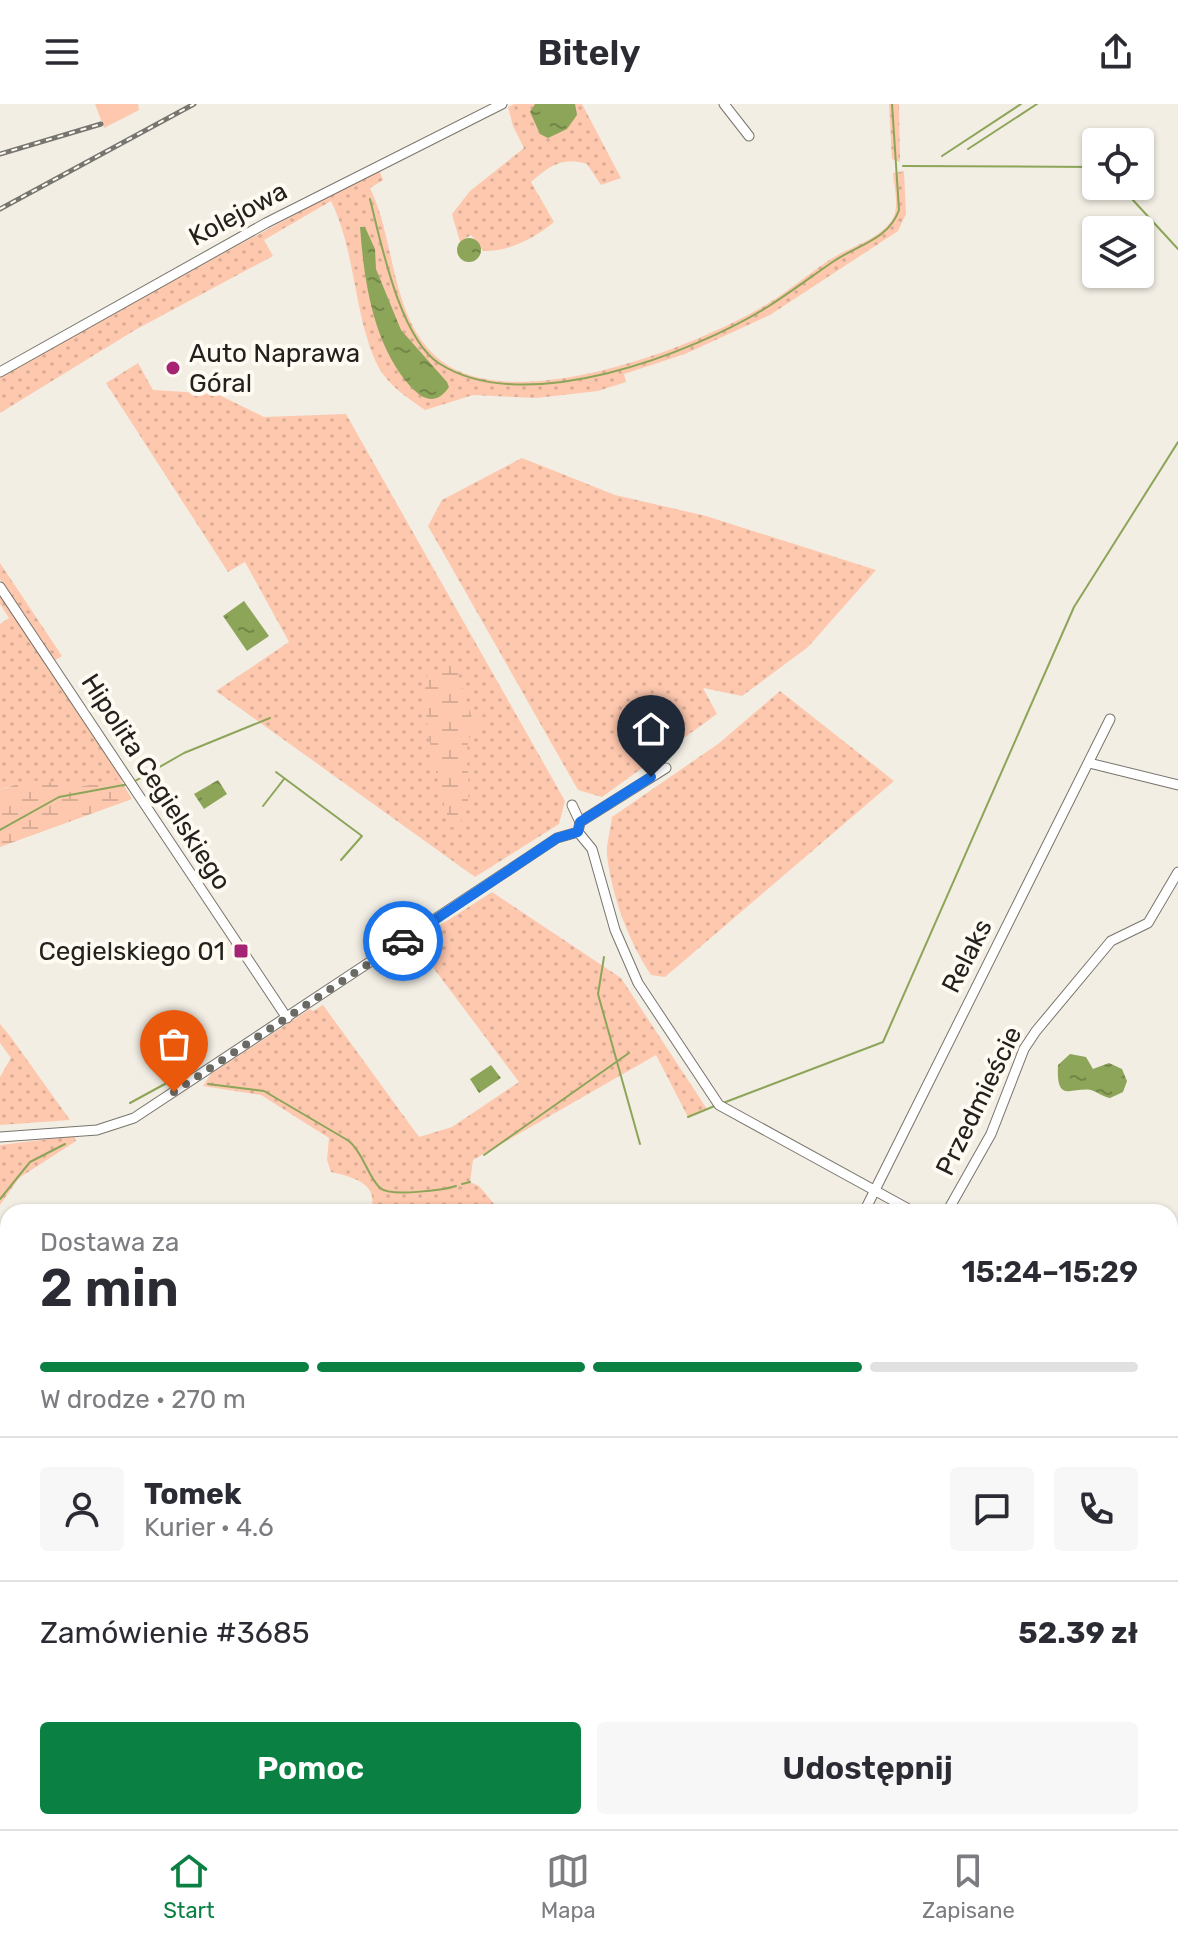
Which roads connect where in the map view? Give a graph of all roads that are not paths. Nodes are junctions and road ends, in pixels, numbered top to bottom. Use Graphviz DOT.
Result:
graph roads {
  1 [pos="502,104"];
  2 [pos="724,104"];
  3 [pos="749,136"];
  4 [pos="0,372"];
  5 [pos="0,587"];
  6 [pos="1110,719"];
  7 [pos="1089,763"];
  8 [pos="666,768"];
  9 [pos="1178,785"];
  10 [pos="572,805"];
  11 [pos="579,827"];
  12 [pos="1178,872"];
  13 [pos="275,1002"];
  14 [pos="287,1018"];
  15 [pos="273,1027"];
  16 [pos="0,1137"];
  17 [pos="874,1190"];
  18 [pos="868,1204"];
  19 [pos="899,1204"];
  20 [pos="952,1204"];
  1 -- 4 [label="street, Kolejowa"];
  2 -- 3 [label="street"];
  5 -- 13 [label="street, Hipolita Cegielskiego"];
  6 -- 7 [label="street, Relaks"];
  7 -- 9 [label="street"];
  7 -- 17 [label="street, Relaks"];
  8 -- 11 [label="street"];
  10 -- 11 [label="street"];
  11 -- 14 [label="street"];
  11 -- 17 [label="street"];
  12 -- 20 [label="street, Przedmieście"];
  13 -- 14 [label="street, Hipolita Cegielskiego"];
  13 -- 15 [label="street"];
  14 -- 15 [label="street"];
  15 -- 16 [label="street"];
  17 -- 18 [label="street, Relaks"];
  17 -- 19 [label="street"];
}
